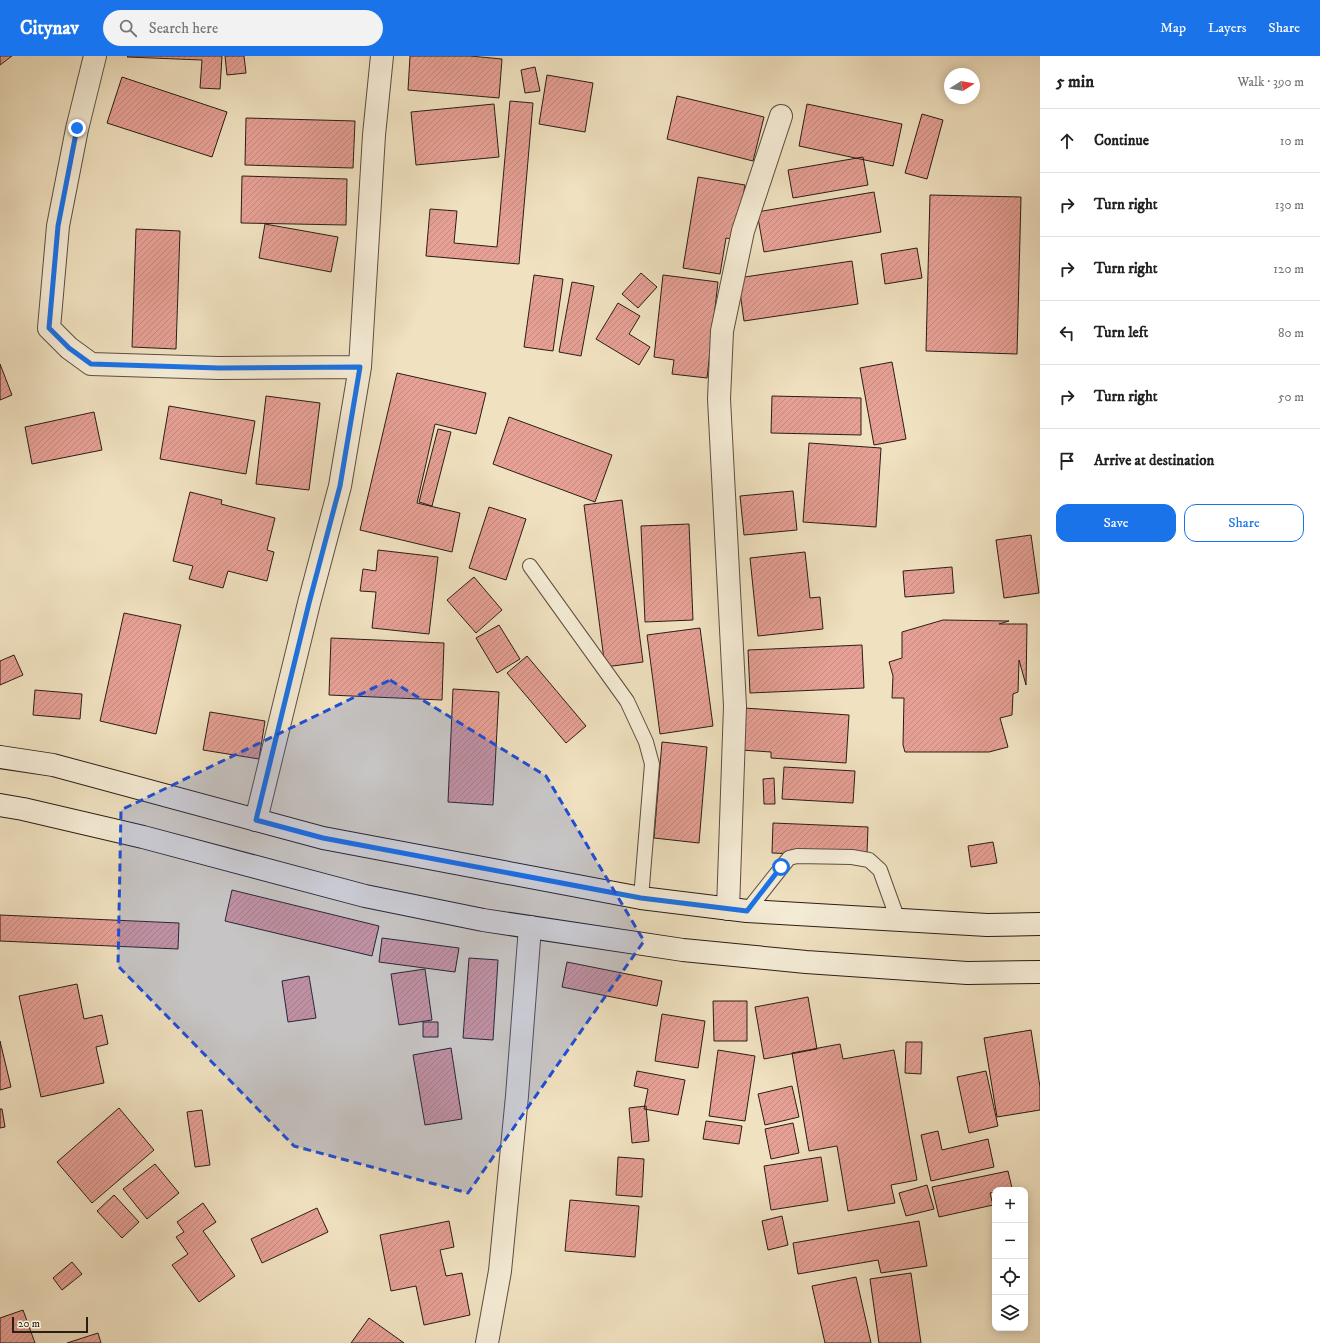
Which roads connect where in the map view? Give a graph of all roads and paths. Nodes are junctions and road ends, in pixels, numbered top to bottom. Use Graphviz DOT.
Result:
graph roads {
  1 [pos="95,56"];
  2 [pos="382,56"];
  3 [pos="781,116"];
  4 [pos="360,367"];
  5 [pos="530,566"];
  6 [pos="0,757"];
  7 [pos="0,805"];
  8 [pos="256,820"];
  9 [pos="641,898"];
  10 [pos="738,910"];
  11 [pos="898,920"];
  12 [pos="1040,924"];
  13 [pos="530,927"];
  14 [pos="1040,972"];
  15 [pos="488,1343"];
  1 -- 4 [label="street"];
  2 -- 4 [label="street"];
  3 -- 10 [label="street"];
  4 -- 8 [label="street"];
  5 -- 9 [label="lane"];
  6 -- 8 [label="street"];
  7 -- 13 [label="street"];
  8 -- 9 [label="street"];
  9 -- 10 [label="street"];
  10 -- 11 [label="street"];
  10 -- 11 [label="lane"];
  11 -- 12 [label="street"];
  13 -- 14 [label="street"];
  13 -- 15 [label="street"];
}
